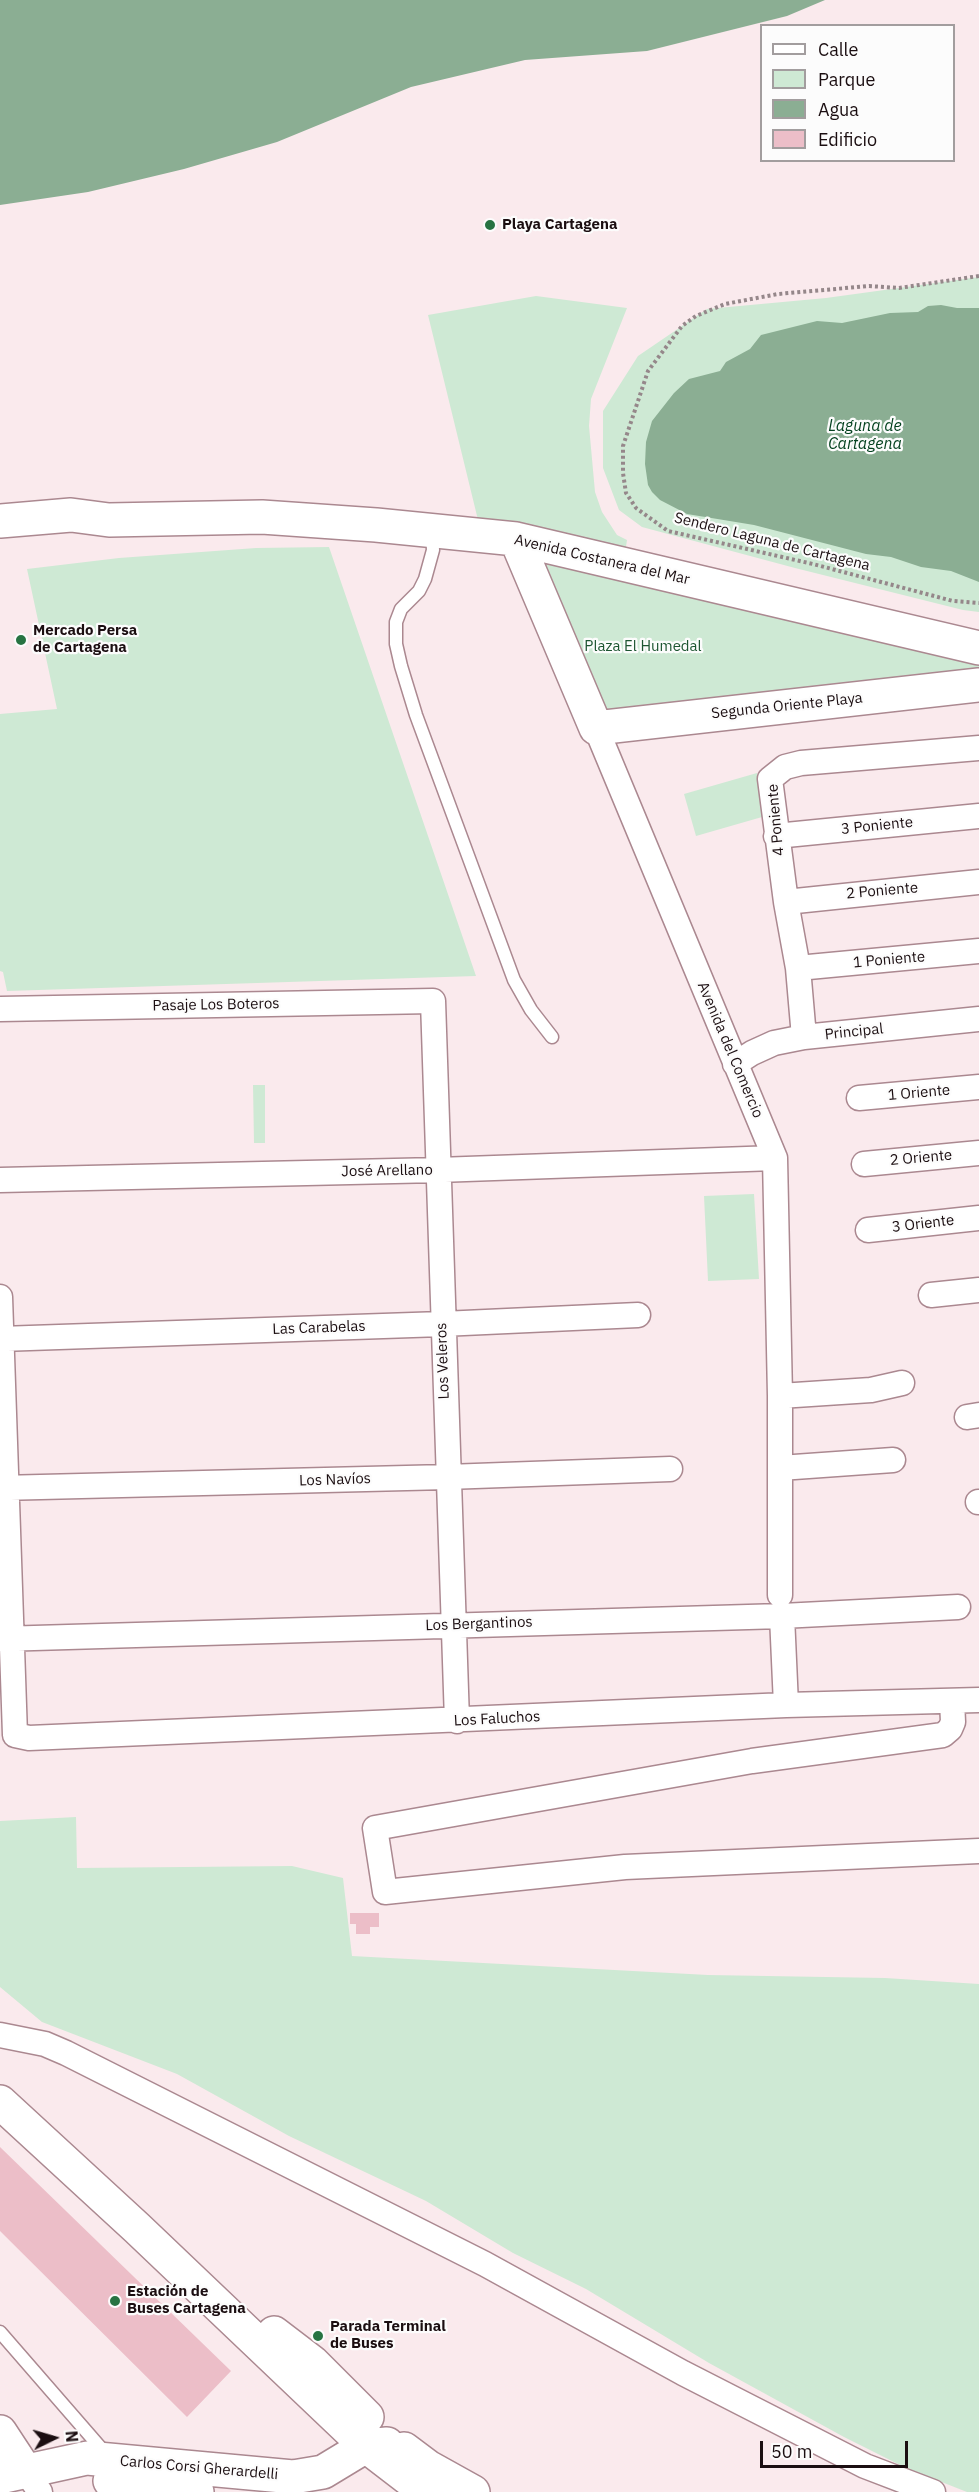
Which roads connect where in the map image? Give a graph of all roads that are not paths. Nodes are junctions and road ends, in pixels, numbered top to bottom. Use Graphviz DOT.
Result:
graph roads {
  1 [pos="109,520"];
  2 [pos="0,522"];
  3 [pos="432,532"];
  4 [pos="516,539"];
  5 [pos="0,542"];
  6 [pos="979,648"];
  7 [pos="979,685"];
  8 [pos="596,728"];
  9 [pos="979,747"];
  10 [pos="979,816"];
  11 [pos="776,836"];
  12 [pos="979,882"];
  13 [pos="786,902"];
  14 [pos="979,951"];
  15 [pos="798,968"];
  16 [pos="433,1001"];
  17 [pos="0,1009"];
  18 [pos="979,1019"];
  19 [pos="552,1037"];
  20 [pos="804,1037"];
  21 [pos="735,1064"];
  22 [pos="979,1088"];
  23 [pos="859,1098"];
  24 [pos="979,1153"];
  25 [pos="775,1158"];
  26 [pos="864,1164"];
  27 [pos="438,1170"];
  28 [pos="0,1179"];
  29 [pos="979,1218"];
  30 [pos="868,1230"];
  31 [pos="979,1290"];
  32 [pos="931,1294"];
  33 [pos="0,1297"];
  34 [pos="638,1315"];
  35 [pos="442,1324"];
  36 [pos="1,1339"];
  37 [pos="902,1383"];
  38 [pos="780,1395"];
  39 [pos="893,1460"];
  40 [pos="780,1468"];
  41 [pos="670,1469"];
  42 [pos="447,1477"];
  43 [pos="3,1489"];
  44 [pos="781,1605"];
  45 [pos="958,1607"];
  46 [pos="453,1624"];
  47 [pos="6,1640"];
  48 [pos="979,1700"];
  49 [pos="952,1701"];
  50 [pos="786,1706"];
  51 [pos="457,1721"];
  52 [pos="979,1851"];
  53 [pos="0,2035"];
  54 [pos="0,2102"];
  55 [pos="137,2228"];
  56 [pos="0,2332"];
  57 [pos="0,2432"];
  58 [pos="366,2446"];
  59 [pos="403,2449"];
  60 [pos="109,2470"];
  61 [pos="22,2480"];
  62 [pos="254,2483"];
  63 [pos="197,2492"];
  64 [pos="426,2492"];
  65 [pos="474,2492"];
  66 [pos="933,2492"];
  1 -- 2 [label="street, Avenida Costanera del Mar"];
  1 -- 3 [label="street, Avenida Costanera del Mar"];
  1 -- 5 [label="street, Avenida Costanera del Mar"];
  3 -- 4 [label="street, Avenida Costanera del Mar"];
  3 -- 19 [label="lane"];
  4 -- 6 [label="street, Avenida Costanera del Mar"];
  4 -- 8 [label="street, Avenida del Comercio"];
  7 -- 8 [label="street, Segunda Oriente Playa"];
  8 -- 21 [label="street, Avenida del Comercio"];
  9 -- 11 [label="street, 4 Poniente"];
  10 -- 11 [label="street, 3 Poniente"];
  11 -- 13 [label="street, 4 Poniente"];
  12 -- 13 [label="street, 2 Poniente"];
  13 -- 15 [label="street, 4 Poniente"];
  14 -- 15 [label="street, 1 Poniente"];
  15 -- 20 [label="street, 4 Poniente"];
  16 -- 17 [label="street, Pasaje Los Boteros"];
  16 -- 27 [label="street, Los Veleros"];
  18 -- 20 [label="street, Principal"];
  20 -- 21 [label="street, Principal"];
  21 -- 25 [label="street, Avenida del Comercio"];
  22 -- 23 [label="street, 1 Oriente"];
  24 -- 26 [label="street, 2 Oriente"];
  25 -- 27 [label="street, José Arellano"];
  25 -- 38 [label="street, Avenida del Comercio"];
  27 -- 28 [label="street, José Arellano"];
  27 -- 35 [label="street, Los Veleros"];
  29 -- 30 [label="street, 3 Oriente"];
  31 -- 32 [label="street"];
  33 -- 36 [label="street"];
  34 -- 35 [label="street, Las Carabelas"];
  35 -- 36 [label="street, Las Carabelas"];
  35 -- 42 [label="street, Los Veleros"];
  36 -- 43 [label="street"];
  37 -- 38 [label="street"];
  38 -- 40 [label="street, Avenida del Comercio"];
  39 -- 40 [label="street"];
  40 -- 44 [label="street, Avenida del Comercio"];
  41 -- 42 [label="street, Los Navíos"];
  42 -- 43 [label="street, Los Navíos"];
  42 -- 46 [label="street, Los Veleros"];
  43 -- 47 [label="street"];
  44 -- 45 [label="street, Los Bergantinos"];
  44 -- 46 [label="street, Los Bergantinos"];
  44 -- 50 [label="street, Avenida del Comercio"];
  46 -- 47 [label="street, Los Bergantinos"];
  46 -- 51 [label="street, Los Veleros"];
  47 -- 51 [label="street, Los Faluchos"];
  48 -- 49 [label="street, Los Faluchos"];
  49 -- 50 [label="street, Los Faluchos"];
  49 -- 52 [label="street"];
  50 -- 51 [label="street, Los Faluchos"];
  53 -- 66 [label="street"];
  54 -- 55 [label="street"];
  55 -- 58 [label="street"];
  55 -- 59 [label="street"];
  56 -- 60 [label="lane"];
  57 -- 61 [label="street"];
  58 -- 59 [label="street"];
  58 -- 62 [label="street, Carlos Corsi Gherardelli"];
  58 -- 64 [label="street"];
  59 -- 65 [label="street"];
  60 -- 61 [label="street, Carlos Corsi Gherardelli"];
  60 -- 62 [label="street, Carlos Corsi Gherardelli"];
  60 -- 63 [label="street, Carlos Corsi Gherardelli"];
}
